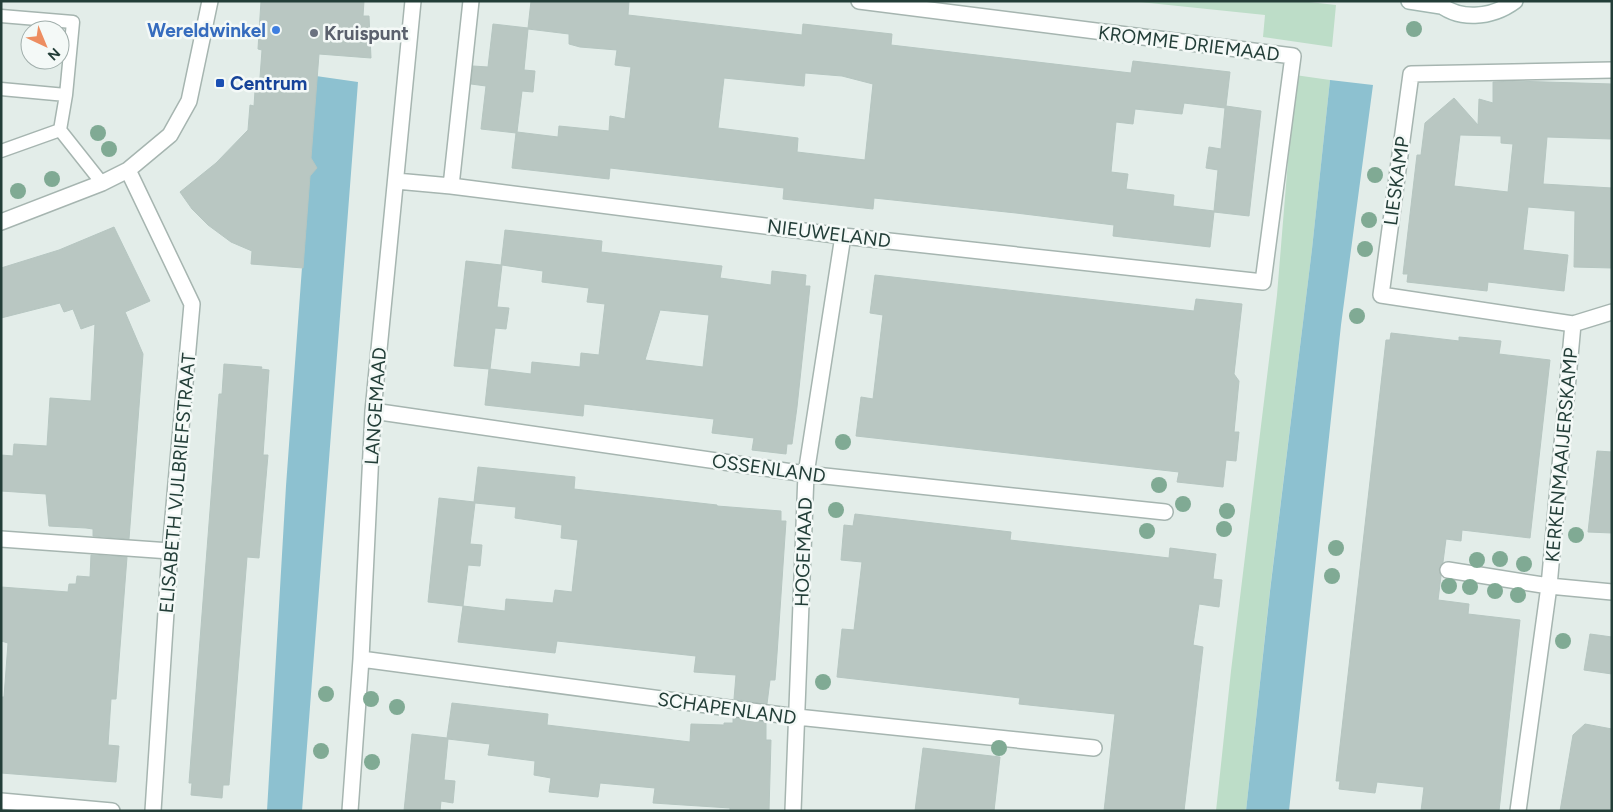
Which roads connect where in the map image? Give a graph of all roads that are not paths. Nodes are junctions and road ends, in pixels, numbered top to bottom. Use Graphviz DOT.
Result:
graph roads {
  1 [pos="210,1"];
  2 [pos="413,1"];
  3 [pos="471,1"];
  4 [pos="859,1"];
  5 [pos="1409,1"];
  6 [pos="1515,2"];
  7 [pos="1438,3"];
  8 [pos="1,16"];
  9 [pos="1612,70"];
  10 [pos="1,89"];
  11 [pos="66,95"];
  12 [pos="60,130"];
  13 [pos="1,151"];
  14 [pos="128,170"];
  15 [pos="396,182"];
  16 [pos="102,183"];
  17 [pos="451,186"];
  18 [pos="1,222"];
  19 [pos="843,236"];
  20 [pos="1263,282"];
  21 [pos="1612,312"];
  22 [pos="1573,324"];
  23 [pos="373,411"];
  24 [pos="806,474"];
  25 [pos="1166,512"];
  26 [pos="1,539"];
  27 [pos="170,551"];
  28 [pos="1448,570"];
  29 [pos="1549,586"];
  30 [pos="1612,592"];
  31 [pos="361,659"];
  32 [pos="797,717"];
  33 [pos="1094,748"];
  34 [pos="1,801"];
  35 [pos="112,811"];
  36 [pos="153,811"];
  37 [pos="350,811"];
  38 [pos="793,811"];
  39 [pos="1518,811"];
  1 -- 14 [label="street"];
  2 -- 15 [label="street, LANGEMAAD"];
  3 -- 17 [label="street"];
  4 -- 20 [label="street, KROMME DRIEMAAD"];
  5 -- 7 [label="street"];
  6 -- 7 [label="street"];
  8 -- 11 [label="lane"];
  9 -- 22 [label="street, LIESKAMP"];
  10 -- 11 [label="lane"];
  11 -- 12 [label="lane"];
  12 -- 13 [label="lane"];
  12 -- 16 [label="lane"];
  14 -- 16 [label="street"];
  14 -- 27 [label="street, ELISABETH VIJLBRIEFSTRAAT"];
  15 -- 17 [label="street, NIEUWELAND"];
  15 -- 23 [label="street, LANGEMAAD"];
  16 -- 18 [label="street"];
  17 -- 19 [label="street, NIEUWELAND"];
  19 -- 20 [label="street, NIEUWELAND"];
  19 -- 24 [label="street, HOGEMAAD"];
  21 -- 22 [label="street"];
  22 -- 29 [label="street, KERKENMAAIJERSKAMP"];
  23 -- 24 [label="street, OSSENLAND"];
  23 -- 31 [label="street, LANGEMAAD"];
  24 -- 25 [label="street, OSSENLAND"];
  24 -- 32 [label="street, HOGEMAAD"];
  26 -- 27 [label="street"];
  27 -- 36 [label="street, ELISABETH VIJLBRIEFSTRAAT"];
  28 -- 29 [label="street, KERKENMAAIJERSKAMP"];
  29 -- 30 [label="street"];
  29 -- 39 [label="street, KERKENMAAIJERSKAMP"];
  31 -- 32 [label="street, SCHAPENLAND"];
  31 -- 37 [label="street, LANGEMAAD"];
  32 -- 33 [label="street, SCHAPENLAND"];
  32 -- 38 [label="street, HOGEMAAD"];
  34 -- 35 [label="street"];
}
